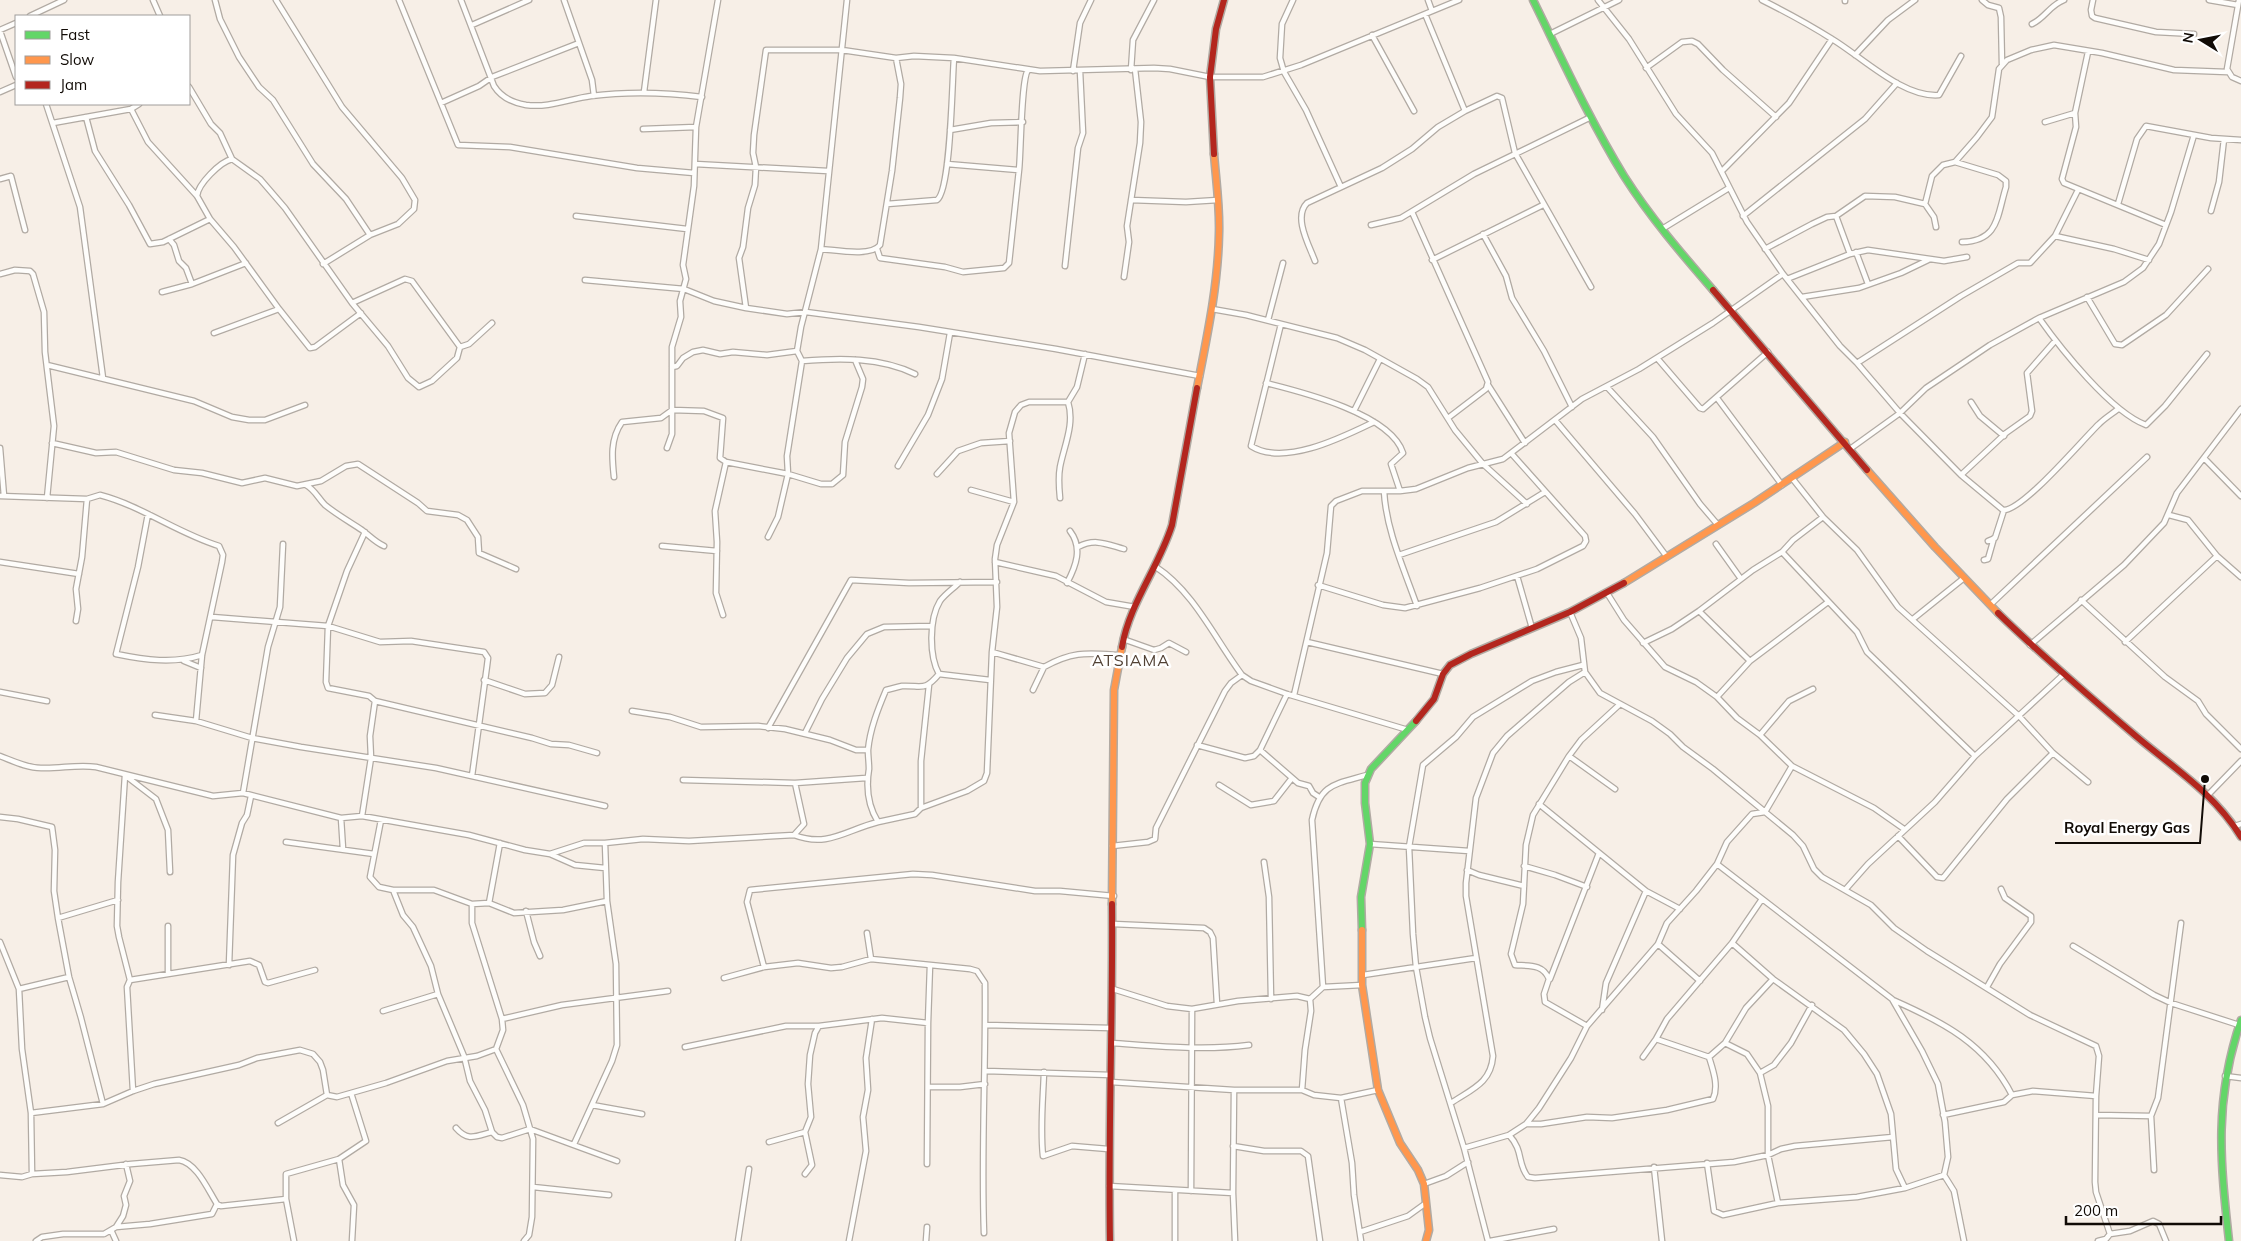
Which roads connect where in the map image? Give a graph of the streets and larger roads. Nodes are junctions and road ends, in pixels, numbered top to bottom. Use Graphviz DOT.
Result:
graph roads {
  1 [pos="64,0"];
  2 [pos="153,0"];
  3 [pos="215,0"];
  4 [pos="276,0"];
  5 [pos="399,0"];
  6 [pos="461,0"];
  7 [pos="529,0"];
  8 [pos="564,0"];
  9 [pos="656,0"];
  10 [pos="718,0"];
  11 [pos="847,0"];
  12 [pos="1091,0"];
  13 [pos="1154,0"];
  14 [pos="1224,0"];
  15 [pos="1293,0"];
  16 [pos="1428,0"];
  17 [pos="1459,0"];
  18 [pos="1533,0"];
  19 [pos="1598,0"];
  20 [pos="1620,0"];
  21 [pos="1762,0"];
  22 [pos="1780,0"];
  23 [pos="1915,0"];
  24 [pos="1982,0"];
  25 [pos="2064,0"];
  26 [pos="2093,0"];
  27 [pos="2209,0"];
  28 [pos="2238,2"];
  29 [pos="1776,5"];
  30 [pos="1605,8"];
  31 [pos="1432,11"];
  32 [pos="1424,14"];
  33 [pos="32,15"];
  34 [pos="160,15"];
  35 [pos="2238,17"];
  36 [pos="15,23"];
  37 [pos="2032,24"];
  38 [pos="472,25"];
  39 [pos="0,30"];
  40 [pos="1550,34"];
  41 [pos="2194,34"];
  42 [pos="1372,35"];
  43 [pos="1832,39"];
  44 [pos="579,43"];
  45 [pos="842,50"];
  46 [pos="2088,52"];
  47 [pos="1855,54"];
  48 [pos="1961,56"];
  49 [pos="896,58"];
  50 [pos="954,58"];
  51 [pos="2002,64"];
  52 [pos="1646,68"];
  53 [pos="1133,69"];
  54 [pos="1028,70"];
  55 [pos="1073,71"];
  56 [pos="1080,71"];
  57 [pos="1284,72"];
  58 [pos="2227,72"];
  59 [pos="15,74"];
  60 [pos="492,77"];
  61 [pos="1210,77"];
  62 [pos="2241,81"];
  63 [pos="1896,82"];
  64 [pos="15,85"];
  65 [pos="190,89"];
  66 [pos="0,92"];
  67 [pos="644,92"];
  68 [pos="594,96"];
  69 [pos="702,97"];
  70 [pos="441,103"];
  71 [pos="46,105"];
  72 [pos="137,105"];
  73 [pos="131,108"];
  74 [pos="1414,111"];
  75 [pos="1465,111"];
  76 [pos="2075,113"];
  77 [pos="1591,116"];
  78 [pos="1776,116"];
  79 [pos="86,117"];
  80 [pos="1023,122"];
  81 [pos="2045,122"];
  82 [pos="53,123"];
  83 [pos="696,127"];
  84 [pos="643,129"];
  85 [pos="950,130"];
  86 [pos="2194,135"];
  87 [pos="2224,140"];
  88 [pos="2241,140"];
  89 [pos="1515,153"];
  90 [pos="232,159"];
  91 [pos="1955,162"];
  92 [pos="695,164"];
  93 [pos="947,164"];
  94 [pos="756,167"];
  95 [pos="1019,170"];
  96 [pos="1723,170"];
  97 [pos="828,171"];
  98 [pos="694,174"];
  99 [pos="0,179"];
  100 [pos="1341,187"];
  101 [pos="1729,188"];
  102 [pos="2078,190"];
  103 [pos="197,196"];
  104 [pos="1131,200"];
  105 [pos="1218,200"];
  106 [pos="887,204"];
  107 [pos="1925,204"];
  108 [pos="2118,204"];
  109 [pos="1543,205"];
  110 [pos="2211,211"];
  111 [pos="1412,212"];
  112 [pos="576,216"];
  113 [pos="1743,216"];
  114 [pos="1836,216"];
  115 [pos="210,219"];
  116 [pos="1371,225"];
  117 [pos="2166,225"];
  118 [pos="1936,227"];
  119 [pos="687,229"];
  120 [pos="1662,229"];
  121 [pos="24,230"];
  122 [pos="1483,234"];
  123 [pos="370,235"];
  124 [pos="2055,236"];
  125 [pos="169,239"];
  126 [pos="1962,242"];
  127 [pos="821,249"];
  128 [pos="877,249"];
  129 [pos="1765,249"];
  130 [pos="1856,252"];
  131 [pos="1850,254"];
  132 [pos="1966,257"];
  133 [pos="1432,260"];
  134 [pos="1928,260"];
  135 [pos="2149,260"];
  136 [pos="1314,261"];
  137 [pos="246,263"];
  138 [pos="323,264"];
  139 [pos="1284,264"];
  140 [pos="1065,266"];
  141 [pos="2208,269"];
  142 [pos="0,274"];
  143 [pos="1783,274"];
  144 [pos="1124,277"];
  145 [pos="1787,279"];
  146 [pos="585,280"];
  147 [pos="192,284"];
  148 [pos="1868,284"];
  149 [pos="1591,287"];
  150 [pos="684,289"];
  151 [pos="162,292"];
  152 [pos="1802,297"];
  153 [pos="2087,297"];
  154 [pos="352,303"];
  155 [pos="746,308"];
  156 [pos="1212,308"];
  157 [pos="279,309"];
  158 [pos="1730,309"];
  159 [pos="806,312"];
  160 [pos="360,313"];
  161 [pos="2039,318"];
  162 [pos="1268,320"];
  163 [pos="492,323"];
  164 [pos="1282,324"];
  165 [pos="950,333"];
  166 [pos="214,334"];
  167 [pos="2055,341"];
  168 [pos="460,347"];
  169 [pos="797,351"];
  170 [pos="1768,352"];
  171 [pos="1085,354"];
  172 [pos="2207,354"];
  173 [pos="1657,358"];
  174 [pos="1380,359"];
  175 [pos="802,360"];
  176 [pos="855,360"];
  177 [pos="1856,363"];
  178 [pos="47,365"];
  179 [pos="672,367"];
  180 [pos="915,374"];
  181 [pos="1200,376"];
  182 [pos="103,378"];
  183 [pos="1266,383"];
  184 [pos="1488,385"];
  185 [pos="1607,388"];
  186 [pos="1717,398"];
  187 [pos="1068,402"];
  188 [pos="1970,402"];
  189 [pos="305,405"];
  190 [pos="1572,407"];
  191 [pos="2118,409"];
  192 [pos="2241,409"];
  193 [pos="672,410"];
  194 [pos="1354,412"];
  195 [pos="1900,413"];
  196 [pos="1448,418"];
  197 [pos="1555,420"];
  198 [pos="1374,422"];
  199 [pos="2004,436"];
  200 [pos="1010,441"];
  201 [pos="1845,442"];
  202 [pos="52,443"];
  203 [pos="1524,443"];
  204 [pos="0,448"];
  205 [pos="667,448"];
  206 [pos="1850,449"];
  207 [pos="1511,453"];
  208 [pos="2147,457"];
  209 [pos="2204,458"];
  210 [pos="1,462"];
  211 [pos="726,462"];
  212 [pos="1483,464"];
  213 [pos="898,466"];
  214 [pos="788,474"];
  215 [pos="937,474"];
  216 [pos="1961,474"];
  217 [pos="614,477"];
  218 [pos="1792,478"];
  219 [pos="306,485"];
  220 [pos="1782,485"];
  221 [pos="971,490"];
  222 [pos="1384,491"];
  223 [pos="1400,492"];
  224 [pos="1545,492"];
  225 [pos="2,496"];
  226 [pos="2241,496"];
  227 [pos="47,498"];
  228 [pos="1060,498"];
  229 [pos="87,499"];
  230 [pos="1014,502"];
  231 [pos="1527,504"];
  232 [pos="2004,510"];
  233 [pos="148,514"];
  234 [pos="2169,515"];
  235 [pos="1823,517"];
  236 [pos="1718,525"];
  237 [pos="1070,531"];
  238 [pos="365,532"];
  239 [pos="768,537"];
  240 [pos="1994,538"];
  241 [pos="1988,541"];
  242 [pos="283,544"];
  243 [pos="1716,544"];
  244 [pos="384,546"];
  245 [pos="662,546"];
  246 [pos="1078,547"];
  247 [pos="1124,549"];
  248 [pos="717,551"];
  249 [pos="1782,552"];
  250 [pos="1399,555"];
  251 [pos="2217,556"];
  252 [pos="1667,557"];
  253 [pos="1984,560"];
  254 [pos="0,562"];
  255 [pos="995,562"];
  256 [pos="1156,567"];
  257 [pos="516,570"];
  258 [pos="79,574"];
  259 [pos="1517,576"];
  260 [pos="1964,578"];
  261 [pos="2241,578"];
  262 [pos="1740,580"];
  263 [pos="961,582"];
  264 [pos="997,582"];
  265 [pos="1067,582"];
  266 [pos="1318,585"];
  267 [pos="1606,593"];
  268 [pos="2081,600"];
  269 [pos="1828,602"];
  270 [pos="1990,605"];
  271 [pos="1417,606"];
  272 [pos="1135,607"];
  273 [pos="1699,611"];
  274 [pos="1570,612"];
  275 [pos="723,615"];
  276 [pos="212,617"];
  277 [pos="1913,619"];
  278 [pos="76,621"];
  279 [pos="276,623"];
  280 [pos="328,626"];
  281 [pos="931,626"];
  282 [pos="1532,628"];
  283 [pos="1123,639"];
  284 [pos="1307,642"];
  285 [pos="2125,642"];
  286 [pos="1643,643"];
  287 [pos="2030,645"];
  288 [pos="992,652"];
  289 [pos="1186,652"];
  290 [pos="1118,655"];
  291 [pos="202,656"];
  292 [pos="559,657"];
  293 [pos="184,661"];
  294 [pos="1750,661"];
  295 [pos="1583,665"];
  296 [pos="1044,667"];
  297 [pos="201,668"];
  298 [pos="1585,672"];
  299 [pos="939,674"];
  300 [pos="1443,674"];
  301 [pos="2064,674"];
  302 [pos="1242,675"];
  303 [pos="484,680"];
  304 [pos="990,680"];
  305 [pos="929,685"];
  306 [pos="1812,689"];
  307 [pos="1033,690"];
  308 [pos="0,692"];
  309 [pos="1287,694"];
  310 [pos="1294,696"];
  311 [pos="1717,697"];
  312 [pos="46,701"];
  313 [pos="375,701"];
  314 [pos="1619,705"];
  315 [pos="632,711"];
  316 [pos="155,715"];
  317 [pos="2019,716"];
  318 [pos="196,721"];
  319 [pos="477,726"];
  320 [pos="768,728"];
  321 [pos="1408,730"];
  322 [pos="805,733"];
  323 [pos="1760,736"];
  324 [pos="252,738"];
  325 [pos="1197,745"];
  326 [pos="2241,749"];
  327 [pos="868,750"];
  328 [pos="1260,750"];
  329 [pos="596,753"];
  330 [pos="2053,753"];
  331 [pos="0,756"];
  332 [pos="1569,756"];
  333 [pos="1975,756"];
  334 [pos="370,758"];
  335 [pos="2241,761"];
  336 [pos="1792,766"];
  337 [pos="125,775"];
  338 [pos="1368,775"];
  339 [pos="472,776"];
  340 [pos="866,778"];
  341 [pos="1292,778"];
  342 [pos="683,780"];
  343 [pos="2088,782"];
  344 [pos="795,783"];
  345 [pos="1219,785"];
  346 [pos="1615,789"];
  347 [pos="243,793"];
  348 [pos="2209,794"];
  349 [pos="251,796"];
  350 [pos="1319,797"];
  351 [pos="1539,804"];
  352 [pos="604,806"];
  353 [pos="921,808"];
  354 [pos="1765,812"];
  355 [pos="362,816"];
  356 [pos="0,817"];
  357 [pos="341,818"];
  358 [pos="381,820"];
  359 [pos="878,822"];
  360 [pos="2238,825"];
  361 [pos="1904,830"];
  362 [pos="794,835"];
  363 [pos="1898,836"];
  364 [pos="2241,837"];
  365 [pos="286,842"];
  366 [pos="500,842"];
  367 [pos="605,843"];
  368 [pos="1370,844"];
  369 [pos="1112,846"];
  370 [pos="1409,847"];
  371 [pos="343,849"];
  372 [pos="1469,851"];
  373 [pos="1600,853"];
  374 [pos="374,854"];
  375 [pos="550,854"];
  376 [pos="1264,862"];
  377 [pos="1717,864"];
  378 [pos="1524,866"];
  379 [pos="606,868"];
  380 [pos="1467,870"];
  381 [pos="170,872"];
  382 [pos="1524,886"];
  383 [pos="1586,887"];
  384 [pos="2001,889"];
  385 [pos="393,890"];
  386 [pos="1646,890"];
  387 [pos="1845,890"];
  388 [pos="1114,896"];
  389 [pos="1762,899"];
  390 [pos="118,900"];
  391 [pos="607,901"];
  392 [pos="489,903"];
  393 [pos="472,904"];
  394 [pos="1680,909"];
  395 [pos="526,911"];
  396 [pos="58,918"];
  397 [pos="2181,923"];
  398 [pos="1113,924"];
  399 [pos="168,926"];
  400 [pos="867,933"];
  401 [pos="0,942"];
  402 [pos="1732,943"];
  403 [pos="1658,944"];
  404 [pos="2073,946"];
  405 [pos="540,956"];
  406 [pos="1476,958"];
  407 [pos="871,959"];
  408 [pos="229,965"];
  409 [pos="930,965"];
  410 [pos="764,967"];
  411 [pos="1416,968"];
  412 [pos="315,970"];
  413 [pos="168,973"];
  414 [pos="1363,975"];
  415 [pos="69,976"];
  416 [pos="724,978"];
  417 [pos="1773,979"];
  418 [pos="130,980"];
  419 [pos="1549,980"];
  420 [pos="1700,981"];
  421 [pos="1362,986"];
  422 [pos="1323,987"];
  423 [pos="1987,987"];
  424 [pos="19,989"];
  425 [pos="1113,989"];
  426 [pos="668,991"];
  427 [pos="438,994"];
  428 [pos="616,998"];
  429 [pos="1271,999"];
  430 [pos="1310,999"];
  431 [pos="1892,999"];
  432 [pos="2171,1003"];
  433 [pos="1217,1004"];
  434 [pos="1812,1005"];
  435 [pos="1192,1009"];
  436 [pos="1602,1010"];
  437 [pos="383,1011"];
  438 [pos="502,1019"];
  439 [pos="872,1019"];
  440 [pos="2240,1022"];
  441 [pos="928,1023"];
  442 [pos="820,1026"];
  443 [pos="986,1026"];
  444 [pos="1587,1026"];
  445 [pos="1111,1028"];
  446 [pos="1656,1039"];
  447 [pos="1111,1043"];
  448 [pos="1725,1043"];
  449 [pos="1249,1045"];
  450 [pos="685,1047"];
  451 [pos="1192,1048"];
  452 [pos="496,1049"];
  453 [pos="464,1056"];
  454 [pos="1643,1057"];
  455 [pos="1709,1057"];
  456 [pos="986,1071"];
  457 [pos="1044,1072"];
  458 [pos="1760,1073"];
  459 [pos="1111,1075"];
  460 [pos="2225,1076"];
  461 [pos="2241,1078"];
  462 [pos="1111,1082"];
  463 [pos="985,1084"];
  464 [pos="929,1086"];
  465 [pos="1192,1088"];
  466 [pos="1234,1090"];
  467 [pos="1302,1090"];
  468 [pos="1378,1090"];
  469 [pos="132,1091"];
  470 [pos="351,1092"];
  471 [pos="327,1095"];
  472 [pos="2012,1095"];
  473 [pos="2096,1096"];
  474 [pos="1341,1098"];
  475 [pos="1451,1103"];
  476 [pos="102,1104"];
  477 [pos="592,1105"];
  478 [pos="30,1113"];
  479 [pos="642,1114"];
  480 [pos="1943,1115"];
  481 [pos="2096,1115"];
  482 [pos="2151,1116"];
  483 [pos="278,1123"];
  484 [pos="1526,1124"];
  485 [pos="456,1128"];
  486 [pos="530,1129"];
  487 [pos="492,1132"];
  488 [pos="805,1132"];
  489 [pos="1509,1135"];
  490 [pos="1893,1137"];
  491 [pos="769,1142"];
  492 [pos="574,1144"];
  493 [pos="1233,1146"];
  494 [pos="1464,1148"];
  495 [pos="1108,1149"];
  496 [pos="1768,1155"];
  497 [pos="339,1158"];
  498 [pos="617,1161"];
  499 [pos="1468,1162"];
  500 [pos="1707,1163"];
  501 [pos="126,1164"];
  502 [pos="928,1164"];
  503 [pos="1654,1168"];
  504 [pos="749,1169"];
  505 [pos="2154,1170"];
  506 [pos="32,1174"];
  507 [pos="806,1174"];
  508 [pos="0,1175"];
  509 [pos="1944,1175"];
  510 [pos="1424,1184"];
  511 [pos="533,1186"];
  512 [pos="1108,1186"];
  513 [pos="1905,1188"];
  514 [pos="1176,1190"];
  515 [pos="1191,1191"];
  516 [pos="1233,1192"];
  517 [pos="609,1195"];
  518 [pos="286,1199"];
  519 [pos="1426,1203"];
  520 [pos="1778,1203"];
  521 [pos="217,1204"];
  522 [pos="927,1227"];
  523 [pos="1554,1228"];
  524 [pos="113,1229"];
  525 [pos="1360,1232"];
  526 [pos="984,1233"];
  527 [pos="2110,1234"];
  528 [pos="36,1241"];
  529 [pos="116,1241"];
  530 [pos="294,1241"];
  531 [pos="352,1241"];
  532 [pos="524,1241"];
  533 [pos="738,1241"];
  534 [pos="849,1241"];
  535 [pos="926,1241"];
  536 [pos="1110,1241"];
  537 [pos="1175,1241"];
  538 [pos="1235,1241"];
  539 [pos="1320,1241"];
  540 [pos="1362,1241"];
  541 [pos="1426,1241"];
  542 [pos="1489,1241"];
  543 [pos="1662,1241"];
  544 [pos="1964,1241"];
  545 [pos="2098,1241"];
  546 [pos="2166,1241"];
  547 [pos="2229,1241"];
  1 -- 33 [label="street"];
  2 -- 34 [label="street"];
  3 -- 123 [label="street"];
  4 -- 123 [label="street"];
  5 -- 70 [label="street"];
  6 -- 38 [label="street"];
  7 -- 38 [label="street"];
  8 -- 44 [label="street"];
  9 -- 67 [label="street"];
  10 -- 69 [label="street"];
  11 -- 45 [label="street"];
  12 -- 55 [label="street"];
  13 -- 53 [label="street"];
  14 -- 61 [label="street"];
  15 -- 57 [label="street"];
  16 -- 31 [label="street"];
  17 -- 31 [label="street"];
  18 -- 40 [label="street"];
  19 -- 30 [label="street"];
  20 -- 30 [label="street"];
  21 -- 29 [label="street"];
  22 -- 29 [label="street"];
  23 -- 47 [label="street"];
  24 -- 51 [label="street"];
  25 -- 37 [label="street"];
  26 -- 41 [label="street"];
  27 -- 28 [label="street"];
  28 -- 35 [label="street"];
  29 -- 43 [label="street"];
  30 -- 40 [label="street"];
  30 -- 52 [label="street"];
  31 -- 32 [label="street"];
  32 -- 42 [label="street"];
  32 -- 75 [label="street"];
  35 -- 58 [label="street"];
  36 -- 39 [label="street"];
  38 -- 60 [label="street"];
  39 -- 59 [label="street"];
  40 -- 77 [label="street"];
  42 -- 57 [label="street"];
  42 -- 74 [label="street"];
  43 -- 47 [label="street"];
  43 -- 78 [label="street"];
  44 -- 60 [label="street"];
  44 -- 68 [label="street"];
  45 -- 49 [label="street"];
  45 -- 94 [label="street"];
  45 -- 97 [label="street"];
  46 -- 51 [label="street"];
  46 -- 58 [label="street"];
  46 -- 76 [label="street"];
  47 -- 63 [label="street"];
  48 -- 63 [label="street"];
  49 -- 50 [label="street"];
  49 -- 106 [label="street"];
  50 -- 54 [label="street"];
  50 -- 85 [label="street"];
  51 -- 91 [label="street"];
  52 -- 78 [label="street"];
  52 -- 96 [label="street"];
  53 -- 56 [label="street"];
  53 -- 61 [label="street"];
  53 -- 104 [label="street"];
  54 -- 55 [label="street"];
  54 -- 80 [label="street"];
  55 -- 56 [label="street"];
  56 -- 140 [label="street"];
  57 -- 61 [label="street"];
  57 -- 100 [label="street"];
  58 -- 62 [label="street"];
  60 -- 68 [label="street"];
  60 -- 70 [label="street"];
  61 -- 105 [label="street"];
  63 -- 113 [label="street"];
  64 -- 66 [label="street"];
  65 -- 90 [label="street"];
  67 -- 68 [label="street"];
  67 -- 69 [label="street"];
  69 -- 83 [label="street"];
  70 -- 98 [label="street"];
  71 -- 82 [label="street"];
  72 -- 73 [label="street"];
  73 -- 79 [label="street"];
  73 -- 103 [label="street"];
  75 -- 89 [label="street"];
  75 -- 100 [label="street"];
  76 -- 81 [label="street"];
  76 -- 102 [label="street"];
  77 -- 89 [label="street"];
  77 -- 120 [label="street"];
  78 -- 96 [label="street"];
  79 -- 82 [label="street"];
  79 -- 125 [label="street"];
  80 -- 85 [label="street"];
  80 -- 95 [label="street"];
  82 -- 182 [label="street"];
  83 -- 84 [label="street"];
  83 -- 92 [label="street"];
  85 -- 93 [label="street"];
  86 -- 87 [label="street"];
  86 -- 108 [label="street"];
  86 -- 117 [label="street"];
  87 -- 88 [label="street"];
  87 -- 110 [label="street"];
  89 -- 109 [label="street"];
  89 -- 111 [label="street"];
  90 -- 103 [label="street"];
  90 -- 138 [label="street"];
  91 -- 107 [label="street"];
  91 -- 126 [label="street"];
  92 -- 94 [label="street"];
  92 -- 98 [label="street"];
  93 -- 95 [label="street"];
  93 -- 106 [label="street"];
  94 -- 97 [label="street"];
  94 -- 155 [label="street"];
  95 -- 128 [label="street"];
  96 -- 101 [label="street"];
  97 -- 127 [label="street"];
  98 -- 119 [label="street"];
  99 -- 121 [label="street"];
  100 -- 136 [label="street"];
  101 -- 113 [label="street"];
  101 -- 120 [label="street"];
  102 -- 108 [label="street"];
  102 -- 124 [label="street"];
  103 -- 115 [label="street"];
  104 -- 105 [label="street"];
  104 -- 144 [label="street"];
  105 -- 156 [label="street"];
  106 -- 128 [label="street"];
  107 -- 114 [label="street"];
  107 -- 118 [label="street"];
  108 -- 117 [label="street"];
  109 -- 122 [label="street"];
  109 -- 149 [label="street"];
  111 -- 116 [label="street"];
  111 -- 133 [label="street"];
  112 -- 119 [label="street"];
  113 -- 129 [label="street"];
  114 -- 129 [label="street"];
  114 -- 131 [label="street"];
  115 -- 125 [label="street"];
  115 -- 137 [label="street"];
  117 -- 135 [label="street"];
  119 -- 150 [label="street"];
  120 -- 158 [label="street"];
  122 -- 133 [label="street"];
  122 -- 190 [label="street"];
  123 -- 138 [label="street"];
  124 -- 135 [label="street"];
  124 -- 177 [label="street"];
  125 -- 147 [label="street"];
  127 -- 128 [label="street"];
  127 -- 159 [label="street"];
  129 -- 143 [label="street"];
  130 -- 131 [label="street"];
  130 -- 134 [label="street"];
  130 -- 148 [label="street"];
  131 -- 145 [label="street"];
  132 -- 134 [label="street"];
  133 -- 184 [label="street"];
  134 -- 148 [label="street"];
  135 -- 153 [label="street"];
  137 -- 147 [label="street"];
  137 -- 157 [label="street"];
  138 -- 154 [label="street"];
  139 -- 162 [label="street"];
  141 -- 153 [label="street"];
  142 -- 178 [label="street"];
  143 -- 145 [label="street"];
  143 -- 158 [label="street"];
  145 -- 152 [label="street"];
  146 -- 150 [label="street"];
  147 -- 151 [label="street"];
  148 -- 152 [label="street"];
  150 -- 155 [label="street"];
  150 -- 179 [label="street"];
  152 -- 177 [label="street"];
  153 -- 161 [label="street"];
  154 -- 160 [label="street"];
  154 -- 168 [label="street"];
  155 -- 159 [label="street"];
  156 -- 162 [label="street"];
  156 -- 181 [label="street"];
  157 -- 160 [label="street"];
  157 -- 166 [label="street"];
  158 -- 170 [label="street"];
  158 -- 173 [label="street"];
  159 -- 165 [label="street"];
  159 -- 169 [label="street"];
  160 -- 168 [label="street"];
  161 -- 167 [label="street"];
  161 -- 195 [label="street"];
  162 -- 164 [label="street"];
  163 -- 168 [label="street"];
  164 -- 174 [label="street"];
  164 -- 183 [label="street"];
  165 -- 171 [label="street"];
  165 -- 213 [label="street"];
  167 -- 191 [label="street"];
  167 -- 199 [label="street"];
  169 -- 175 [label="street"];
  169 -- 179 [label="street"];
  170 -- 186 [label="street"];
  170 -- 201 [label="street"];
  171 -- 181 [label="street"];
  171 -- 187 [label="street"];
  172 -- 191 [label="street"];
  173 -- 185 [label="street"];
  173 -- 186 [label="street"];
  174 -- 194 [label="street"];
  174 -- 196 [label="street"];
  175 -- 176 [label="street"];
  175 -- 214 [label="street"];
  176 -- 180 [label="street"];
  176 -- 214 [label="street"];
  177 -- 195 [label="street"];
  178 -- 182 [label="street"];
  178 -- 202 [label="street"];
  179 -- 193 [label="street"];
  181 -- 256 [label="street"];
  182 -- 189 [label="street"];
  183 -- 194 [label="street"];
  183 -- 198 [label="street"];
  184 -- 196 [label="street"];
  184 -- 203 [label="street"];
  185 -- 190 [label="street"];
  185 -- 236 [label="street"];
  186 -- 220 [label="street"];
  187 -- 200 [label="street"];
  187 -- 228 [label="street"];
  188 -- 199 [label="street"];
  190 -- 197 [label="street"];
  191 -- 232 [label="street"];
  192 -- 209 [label="street"];
  193 -- 205 [label="street"];
  193 -- 211 [label="street"];
  193 -- 217 [label="street"];
  194 -- 198 [label="street"];
  195 -- 206 [label="street"];
  195 -- 216 [label="street"];
  196 -- 212 [label="street"];
  197 -- 203 [label="street"];
  197 -- 252 [label="street"];
  198 -- 223 [label="street"];
  199 -- 216 [label="street"];
  200 -- 215 [label="street"];
  200 -- 230 [label="street"];
  201 -- 206 [label="street"];
  201 -- 218 [label="street"];
  202 -- 219 [label="street"];
  202 -- 227 [label="street"];
  203 -- 207 [label="street"];
  204 -- 210 [label="street"];
  206 -- 260 [label="street"];
  207 -- 212 [label="street"];
  207 -- 224 [label="street"];
  208 -- 270 [label="street"];
  209 -- 226 [label="street"];
  209 -- 234 [label="street"];
  210 -- 225 [label="street"];
  211 -- 214 [label="street"];
  211 -- 248 [label="street"];
  212 -- 223 [label="street"];
  212 -- 231 [label="street"];
  214 -- 239 [label="street"];
  216 -- 232 [label="street"];
  218 -- 220 [label="street"];
  218 -- 235 [label="street"];
  219 -- 238 [label="street"];
  219 -- 257 [label="street"];
  220 -- 236 [label="street"];
  221 -- 230 [label="street"];
  222 -- 223 [label="street"];
  222 -- 250 [label="street"];
  222 -- 266 [label="street"];
  224 -- 231 [label="street"];
  224 -- 259 [label="street"];
  225 -- 227 [label="street"];
  227 -- 229 [label="street"];
  229 -- 233 [label="street"];
  229 -- 258 [label="street"];
  230 -- 255 [label="street"];
  231 -- 250 [label="street"];
  232 -- 240 [label="street"];
  233 -- 276 [label="street"];
  233 -- 293 [label="street"];
  234 -- 251 [label="street"];
  234 -- 268 [label="street"];
  235 -- 249 [label="street"];
  235 -- 277 [label="street"];
  236 -- 252 [label="street"];
  237 -- 246 [label="street"];
  238 -- 244 [label="street"];
  238 -- 280 [label="street"];
  240 -- 241 [label="street"];
  240 -- 253 [label="street"];
  242 -- 279 [label="street"];
  243 -- 262 [label="street"];
  245 -- 248 [label="street"];
  246 -- 247 [label="street"];
  246 -- 265 [label="street"];
  248 -- 275 [label="street"];
  249 -- 262 [label="street"];
  249 -- 269 [label="street"];
  250 -- 271 [label="street"];
  251 -- 261 [label="street"];
  251 -- 285 [label="street"];
  252 -- 267 [label="street"];
  254 -- 258 [label="street"];
  255 -- 264 [label="street"];
  255 -- 265 [label="street"];
  256 -- 272 [label="street"];
  256 -- 302 [label="street"];
  258 -- 278 [label="street"];
  259 -- 271 [label="street"];
  259 -- 282 [label="street"];
  260 -- 270 [label="street"];
  260 -- 277 [label="street"];
  262 -- 273 [label="street"];
  263 -- 264 [label="street"];
  263 -- 281 [label="street"];
  263 -- 320 [label="street"];
  264 -- 288 [label="street"];
  265 -- 272 [label="street"];
  266 -- 271 [label="street"];
  266 -- 284 [label="street"];
  267 -- 274 [label="street"];
  267 -- 286 [label="street"];
  268 -- 285 [label="street"];
  268 -- 287 [label="street"];
  269 -- 294 [label="street"];
  269 -- 333 [label="street"];
  270 -- 287 [label="street"];
  272 -- 283 [label="street"];
  273 -- 286 [label="street"];
  273 -- 294 [label="street"];
  274 -- 282 [label="street"];
  274 -- 295 [label="street"];
  276 -- 279 [label="street"];
  276 -- 291 [label="street"];
  277 -- 317 [label="street"];
  279 -- 280 [label="street"];
  279 -- 324 [label="street"];
  280 -- 303 [label="street"];
  280 -- 313 [label="street"];
  281 -- 299 [label="street"];
  281 -- 322 [label="street"];
  282 -- 300 [label="street"];
  283 -- 289 [label="street"];
  283 -- 290 [label="street"];
  284 -- 300 [label="street"];
  284 -- 310 [label="street"];
  285 -- 326 [label="street"];
  286 -- 311 [label="street"];
  287 -- 301 [label="street"];
  288 -- 296 [label="street"];
  288 -- 304 [label="street"];
  290 -- 296 [label="street"];
  290 -- 369 [label="street"];
  291 -- 293 [label="street"];
  291 -- 297 [label="street"];
  292 -- 303 [label="street"];
  293 -- 297 [label="street"];
  294 -- 311 [label="street"];
  295 -- 298 [label="street"];
  295 -- 370 [label="street"];
  296 -- 307 [label="street"];
  297 -- 318 [label="street"];
  298 -- 314 [label="street"];
  298 -- 372 [label="street"];
  299 -- 304 [label="street"];
  299 -- 305 [label="street"];
  300 -- 321 [label="street"];
  301 -- 317 [label="street"];
  301 -- 348 [label="street"];
  302 -- 309 [label="street"];
  302 -- 325 [label="street"];
  303 -- 319 [label="street"];
  304 -- 353 [label="street"];
  305 -- 327 [label="street"];
  305 -- 353 [label="street"];
  306 -- 323 [label="street"];
  308 -- 312 [label="street"];
  309 -- 310 [label="street"];
  309 -- 328 [label="street"];
  310 -- 321 [label="street"];
  311 -- 323 [label="street"];
  313 -- 319 [label="street"];
  313 -- 334 [label="street"];
  314 -- 332 [label="street"];
  314 -- 354 [label="street"];
  315 -- 320 [label="street"];
  316 -- 318 [label="street"];
  317 -- 330 [label="street"];
  317 -- 333 [label="street"];
  318 -- 324 [label="street"];
  319 -- 329 [label="street"];
  319 -- 339 [label="street"];
  320 -- 322 [label="street"];
  321 -- 338 [label="street"];
  322 -- 327 [label="street"];
  323 -- 336 [label="street"];
  324 -- 334 [label="street"];
  324 -- 347 [label="street"];
  325 -- 328 [label="street"];
  325 -- 369 [label="street"];
  327 -- 340 [label="street"];
  328 -- 341 [label="street"];
  330 -- 343 [label="street"];
  330 -- 363 [label="street"];
  331 -- 337 [label="street"];
  332 -- 346 [label="street"];
  332 -- 351 [label="street"];
  333 -- 361 [label="street"];
  334 -- 339 [label="street"];
  334 -- 355 [label="street"];
  335 -- 348 [label="street"];
  336 -- 354 [label="street"];
  336 -- 361 [label="street"];
  337 -- 347 [label="street"];
  337 -- 381 [label="street"];
  337 -- 390 [label="street"];
  338 -- 350 [label="street"];
  338 -- 368 [label="street"];
  339 -- 352 [label="street"];
  340 -- 344 [label="street"];
  340 -- 359 [label="street"];
  341 -- 345 [label="street"];
  341 -- 350 [label="street"];
  342 -- 344 [label="street"];
  344 -- 362 [label="street"];
  347 -- 349 [label="street"];
  348 -- 360 [label="street"];
  349 -- 357 [label="street"];
  349 -- 408 [label="street"];
  350 -- 422 [label="street"];
  351 -- 373 [label="street"];
  351 -- 378 [label="street"];
  353 -- 359 [label="street"];
  354 -- 377 [label="street"];
  354 -- 387 [label="street"];
  355 -- 357 [label="street"];
  355 -- 358 [label="street"];
  356 -- 396 [label="street"];
  357 -- 371 [label="street"];
  358 -- 366 [label="street"];
  358 -- 374 [label="street"];
  359 -- 362 [label="street"];
  360 -- 364 [label="street"];
  361 -- 363 [label="street"];
  362 -- 367 [label="street"];
  363 -- 387 [label="street"];
  365 -- 371 [label="street"];
  366 -- 375 [label="street"];
  366 -- 392 [label="street"];
  367 -- 375 [label="street"];
  367 -- 379 [label="street"];
  368 -- 370 [label="street"];
  368 -- 414 [label="street"];
  369 -- 388 [label="street"];
  370 -- 372 [label="street"];
  370 -- 411 [label="street"];
  371 -- 374 [label="street"];
  372 -- 380 [label="street"];
  373 -- 383 [label="street"];
  373 -- 386 [label="street"];
  374 -- 385 [label="street"];
  375 -- 379 [label="street"];
  376 -- 429 [label="street"];
  377 -- 389 [label="street"];
  377 -- 394 [label="street"];
  378 -- 382 [label="street"];
  378 -- 383 [label="street"];
  379 -- 391 [label="street"];
  380 -- 382 [label="street"];
  380 -- 406 [label="street"];
  382 -- 419 [label="street"];
  383 -- 419 [label="street"];
  384 -- 423 [label="street"];
  385 -- 393 [label="street"];
  385 -- 427 [label="street"];
  386 -- 394 [label="street"];
  386 -- 436 [label="street"];
  387 -- 423 [label="street"];
  388 -- 398 [label="street"];
  388 -- 410 [label="street"];
  389 -- 402 [label="street"];
  389 -- 431 [label="street"];
  390 -- 396 [label="street"];
  390 -- 418 [label="street"];
  391 -- 395 [label="street"];
  391 -- 428 [label="street"];
  392 -- 393 [label="street"];
  392 -- 395 [label="street"];
  393 -- 438 [label="street"];
  394 -- 403 [label="street"];
  395 -- 405 [label="street"];
  396 -- 415 [label="street"];
  397 -- 432 [label="street"];
  398 -- 425 [label="street"];
  398 -- 433 [label="street"];
  399 -- 413 [label="street"];
  400 -- 407 [label="street"];
  401 -- 424 [label="street"];
  402 -- 417 [label="street"];
  402 -- 420 [label="street"];
  403 -- 420 [label="street"];
  403 -- 436 [label="street"];
  404 -- 432 [label="street"];
  406 -- 411 [label="street"];
  406 -- 475 [label="street"];
  407 -- 409 [label="street"];
  407 -- 410 [label="street"];
  408 -- 412 [label="street"];
  408 -- 413 [label="street"];
  409 -- 441 [label="street"];
  409 -- 443 [label="street"];
  410 -- 416 [label="street"];
  411 -- 414 [label="street"];
  411 -- 475 [label="street"];
  413 -- 418 [label="street"];
  414 -- 421 [label="street"];
  415 -- 424 [label="street"];
  415 -- 476 [label="street"];
  417 -- 434 [label="street"];
  417 -- 448 [label="street"];
  418 -- 469 [label="street"];
  419 -- 444 [label="street"];
  420 -- 446 [label="street"];
  421 -- 422 [label="street"];
  421 -- 468 [label="street"];
  422 -- 430 [label="street"];
  423 -- 473 [label="street"];
  424 -- 478 [label="street"];
  425 -- 435 [label="street"];
  425 -- 445 [label="street"];
  426 -- 428 [label="street"];
  427 -- 437 [label="street"];
  427 -- 453 [label="street"];
  428 -- 438 [label="street"];
  428 -- 477 [label="street"];
  429 -- 430 [label="street"];
  429 -- 433 [label="street"];
  430 -- 467 [label="street"];
  431 -- 472 [label="street"];
  431 -- 480 [label="street"];
  432 -- 440 [label="street"];
  432 -- 482 [label="street"];
  433 -- 435 [label="street"];
  434 -- 458 [label="street"];
  434 -- 490 [label="street"];
  435 -- 451 [label="street"];
  436 -- 444 [label="street"];
  438 -- 452 [label="street"];
  439 -- 441 [label="street"];
  439 -- 442 [label="street"];
  439 -- 534 [label="street"];
  440 -- 460 [label="street"];
  441 -- 464 [label="street"];
  442 -- 450 [label="street"];
  442 -- 488 [label="street"];
  443 -- 445 [label="street"];
  443 -- 456 [label="street"];
  444 -- 484 [label="street"];
  445 -- 447 [label="street"];
  446 -- 454 [label="street"];
  446 -- 455 [label="street"];
  447 -- 451 [label="street"];
  447 -- 459 [label="street"];
  448 -- 455 [label="street"];
  448 -- 458 [label="street"];
  449 -- 451 [label="street"];
  451 -- 465 [label="street"];
  452 -- 453 [label="street"];
  452 -- 486 [label="street"];
  453 -- 470 [label="street"];
  453 -- 487 [label="street"];
  455 -- 484 [label="street"];
  456 -- 457 [label="street"];
  456 -- 463 [label="street"];
  457 -- 459 [label="street"];
  457 -- 495 [label="street"];
  458 -- 496 [label="street"];
  459 -- 462 [label="street"];
  460 -- 461 [label="street"];
  460 -- 547 [label="street"];
  462 -- 465 [label="street"];
  462 -- 495 [label="street"];
  463 -- 464 [label="street"];
  463 -- 526 [label="street"];
  464 -- 502 [label="street"];
  465 -- 466 [label="street"];
  465 -- 515 [label="street"];
  466 -- 467 [label="street"];
  466 -- 493 [label="street"];
  467 -- 474 [label="street"];
  468 -- 474 [label="street"];
  468 -- 510 [label="street"];
  469 -- 471 [label="street"];
  469 -- 476 [label="street"];
  470 -- 471 [label="street"];
  470 -- 497 [label="street"];
  471 -- 483 [label="street"];
  472 -- 473 [label="street"];
  472 -- 480 [label="street"];
  473 -- 481 [label="street"];
  474 -- 525 [label="street"];
  475 -- 494 [label="street"];
  476 -- 478 [label="street"];
  477 -- 479 [label="street"];
  477 -- 492 [label="street"];
  478 -- 506 [label="street"];
  480 -- 509 [label="street"];
  481 -- 482 [label="street"];
  481 -- 527 [label="street"];
  482 -- 505 [label="street"];
  484 -- 489 [label="street"];
  485 -- 487 [label="street"];
  486 -- 487 [label="street"];
  486 -- 492 [label="street"];
  486 -- 511 [label="street"];
  488 -- 491 [label="street"];
  488 -- 507 [label="street"];
  489 -- 494 [label="street"];
  489 -- 503 [label="street"];
  490 -- 496 [label="street"];
  490 -- 513 [label="street"];
  492 -- 498 [label="street"];
  493 -- 516 [label="street"];
  493 -- 539 [label="street"];
  494 -- 499 [label="street"];
  495 -- 512 [label="street"];
  496 -- 500 [label="street"];
  496 -- 520 [label="street"];
  497 -- 518 [label="street"];
  497 -- 531 [label="street"];
  499 -- 510 [label="street"];
  499 -- 542 [label="street"];
  500 -- 503 [label="street"];
  500 -- 520 [label="street"];
  501 -- 506 [label="street"];
  501 -- 521 [label="street"];
  501 -- 524 [label="street"];
  503 -- 543 [label="street"];
  504 -- 533 [label="street"];
  506 -- 508 [label="street"];
  509 -- 513 [label="street"];
  509 -- 544 [label="street"];
  510 -- 519 [label="street"];
  511 -- 517 [label="street"];
  511 -- 532 [label="street"];
  512 -- 514 [label="street"];
  512 -- 536 [label="street"];
  513 -- 520 [label="street"];
  514 -- 515 [label="street"];
  514 -- 537 [label="street"];
  515 -- 516 [label="street"];
  516 -- 538 [label="street"];
  518 -- 521 [label="street"];
  518 -- 530 [label="street"];
  519 -- 525 [label="street"];
  519 -- 541 [label="street"];
  521 -- 524 [label="street"];
  522 -- 535 [label="street"];
  523 -- 542 [label="street"];
  524 -- 528 [label="street"];
  524 -- 529 [label="street"];
  525 -- 540 [label="street"];
  527 -- 545 [label="street"];
  527 -- 546 [label="street"];
}
